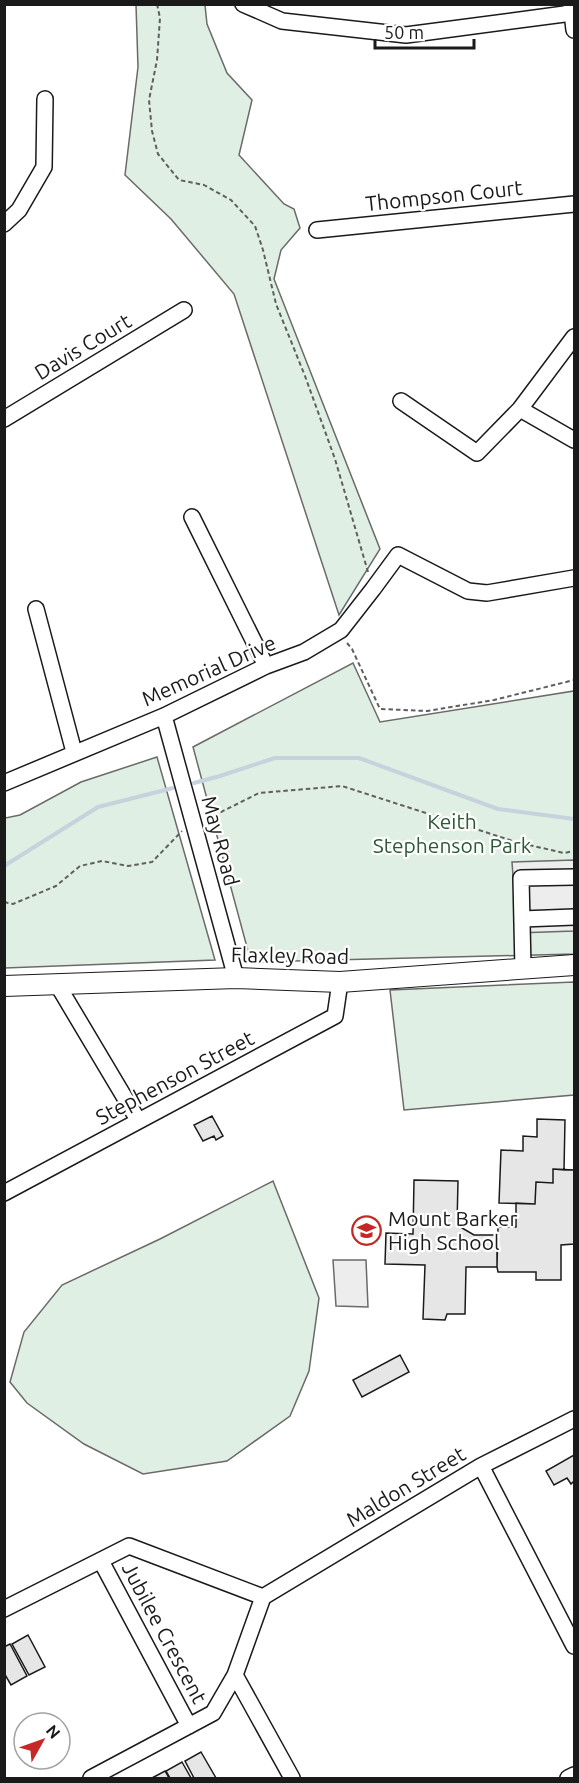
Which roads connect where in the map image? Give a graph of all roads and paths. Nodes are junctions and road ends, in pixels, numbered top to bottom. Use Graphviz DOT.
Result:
graph roads {
  1 [pos="158,4"];
  2 [pos="243,4"];
  3 [pos="572,9"];
  4 [pos="574,30"];
  5 [pos="45,99"];
  6 [pos="574,204"];
  7 [pos="4,224"];
  8 [pos="317,230"];
  9 [pos="184,310"];
  10 [pos="574,337"];
  11 [pos="401,401"];
  12 [pos="520,409"];
  13 [pos="4,419"];
  14 [pos="574,440"];
  15 [pos="192,517"];
  16 [pos="574,578"];
  17 [pos="373,589"];
  18 [pos="36,609"];
  19 [pos="338,632"];
  20 [pos="266,666"];
  21 [pos="574,680"];
  22 [pos="164,716"];
  23 [pos="74,752"];
  24 [pos="4,783"];
  25 [pos="193,820"];
  26 [pos="574,851"];
  27 [pos="574,877"];
  28 [pos="4,902"];
  29 [pos="574,917"];
  30 [pos="522,919"];
  31 [pos="574,965"];
  32 [pos="523,969"];
  33 [pos="236,978"];
  34 [pos="340,982"];
  35 [pos="57,984"];
  36 [pos="4,986"];
  37 [pos="138,1120"];
  38 [pos="4,1193"];
  39 [pos="574,1419"];
  40 [pos="481,1466"];
  41 [pos="101,1561"];
  42 [pos="263,1597"];
  43 [pos="4,1609"];
  44 [pos="574,1646"];
  45 [pos="235,1675"];
  46 [pos="189,1726"];
  47 [pos="574,1775"];
  48 [pos="91,1779"];
  49 [pos="292,1779"];
  50 [pos="568,1779"];
  1 -- 17 [label="path"];
  2 -- 3 [label="street"];
  3 -- 4 [label="street"];
  5 -- 7 [label="street"];
  6 -- 8 [label="street, Thompson Court"];
  9 -- 13 [label="street, Davis Court"];
  10 -- 12 [label="street"];
  11 -- 12 [label="street"];
  12 -- 14 [label="street"];
  15 -- 20 [label="street"];
  16 -- 17 [label="street, Memorial Drive"];
  17 -- 19 [label="street, Memorial Drive"];
  18 -- 23 [label="street"];
  19 -- 20 [label="street, Memorial Drive"];
  19 -- 21 [label="path"];
  20 -- 22 [label="street, Memorial Drive"];
  22 -- 23 [label="street, Memorial Drive"];
  22 -- 25 [label="street, May Road"];
  23 -- 24 [label="street, Memorial Drive"];
  25 -- 26 [label="path"];
  25 -- 28 [label="path"];
  25 -- 33 [label="street, May Road"];
  27 -- 30 [label="street"];
  29 -- 30 [label="street"];
  30 -- 32 [label="street"];
  31 -- 32 [label="main road, Flaxley Road"];
  32 -- 34 [label="main road, Flaxley Road"];
  33 -- 34 [label="main road, Flaxley Road"];
  33 -- 35 [label="main road, Flaxley Road"];
  34 -- 37 [label="street, Stephenson Street"];
  35 -- 36 [label="main road, Flaxley Road"];
  35 -- 37 [label="street"];
  37 -- 38 [label="street, Stephenson Street"];
  39 -- 40 [label="street, Maldon Street"];
  40 -- 42 [label="street, Maldon Street"];
  40 -- 44 [label="street"];
  41 -- 42 [label="street, Jubilee Crescent"];
  41 -- 43 [label="street, Jubilee Crescent"];
  41 -- 46 [label="street, Jubilee Crescent"];
  42 -- 45 [label="street, Jubilee Crescent"];
  45 -- 46 [label="street, Jubilee Crescent"];
  45 -- 49 [label="street"];
  46 -- 48 [label="street, Jubilee Crescent"];
  47 -- 50 [label="street"];
}
